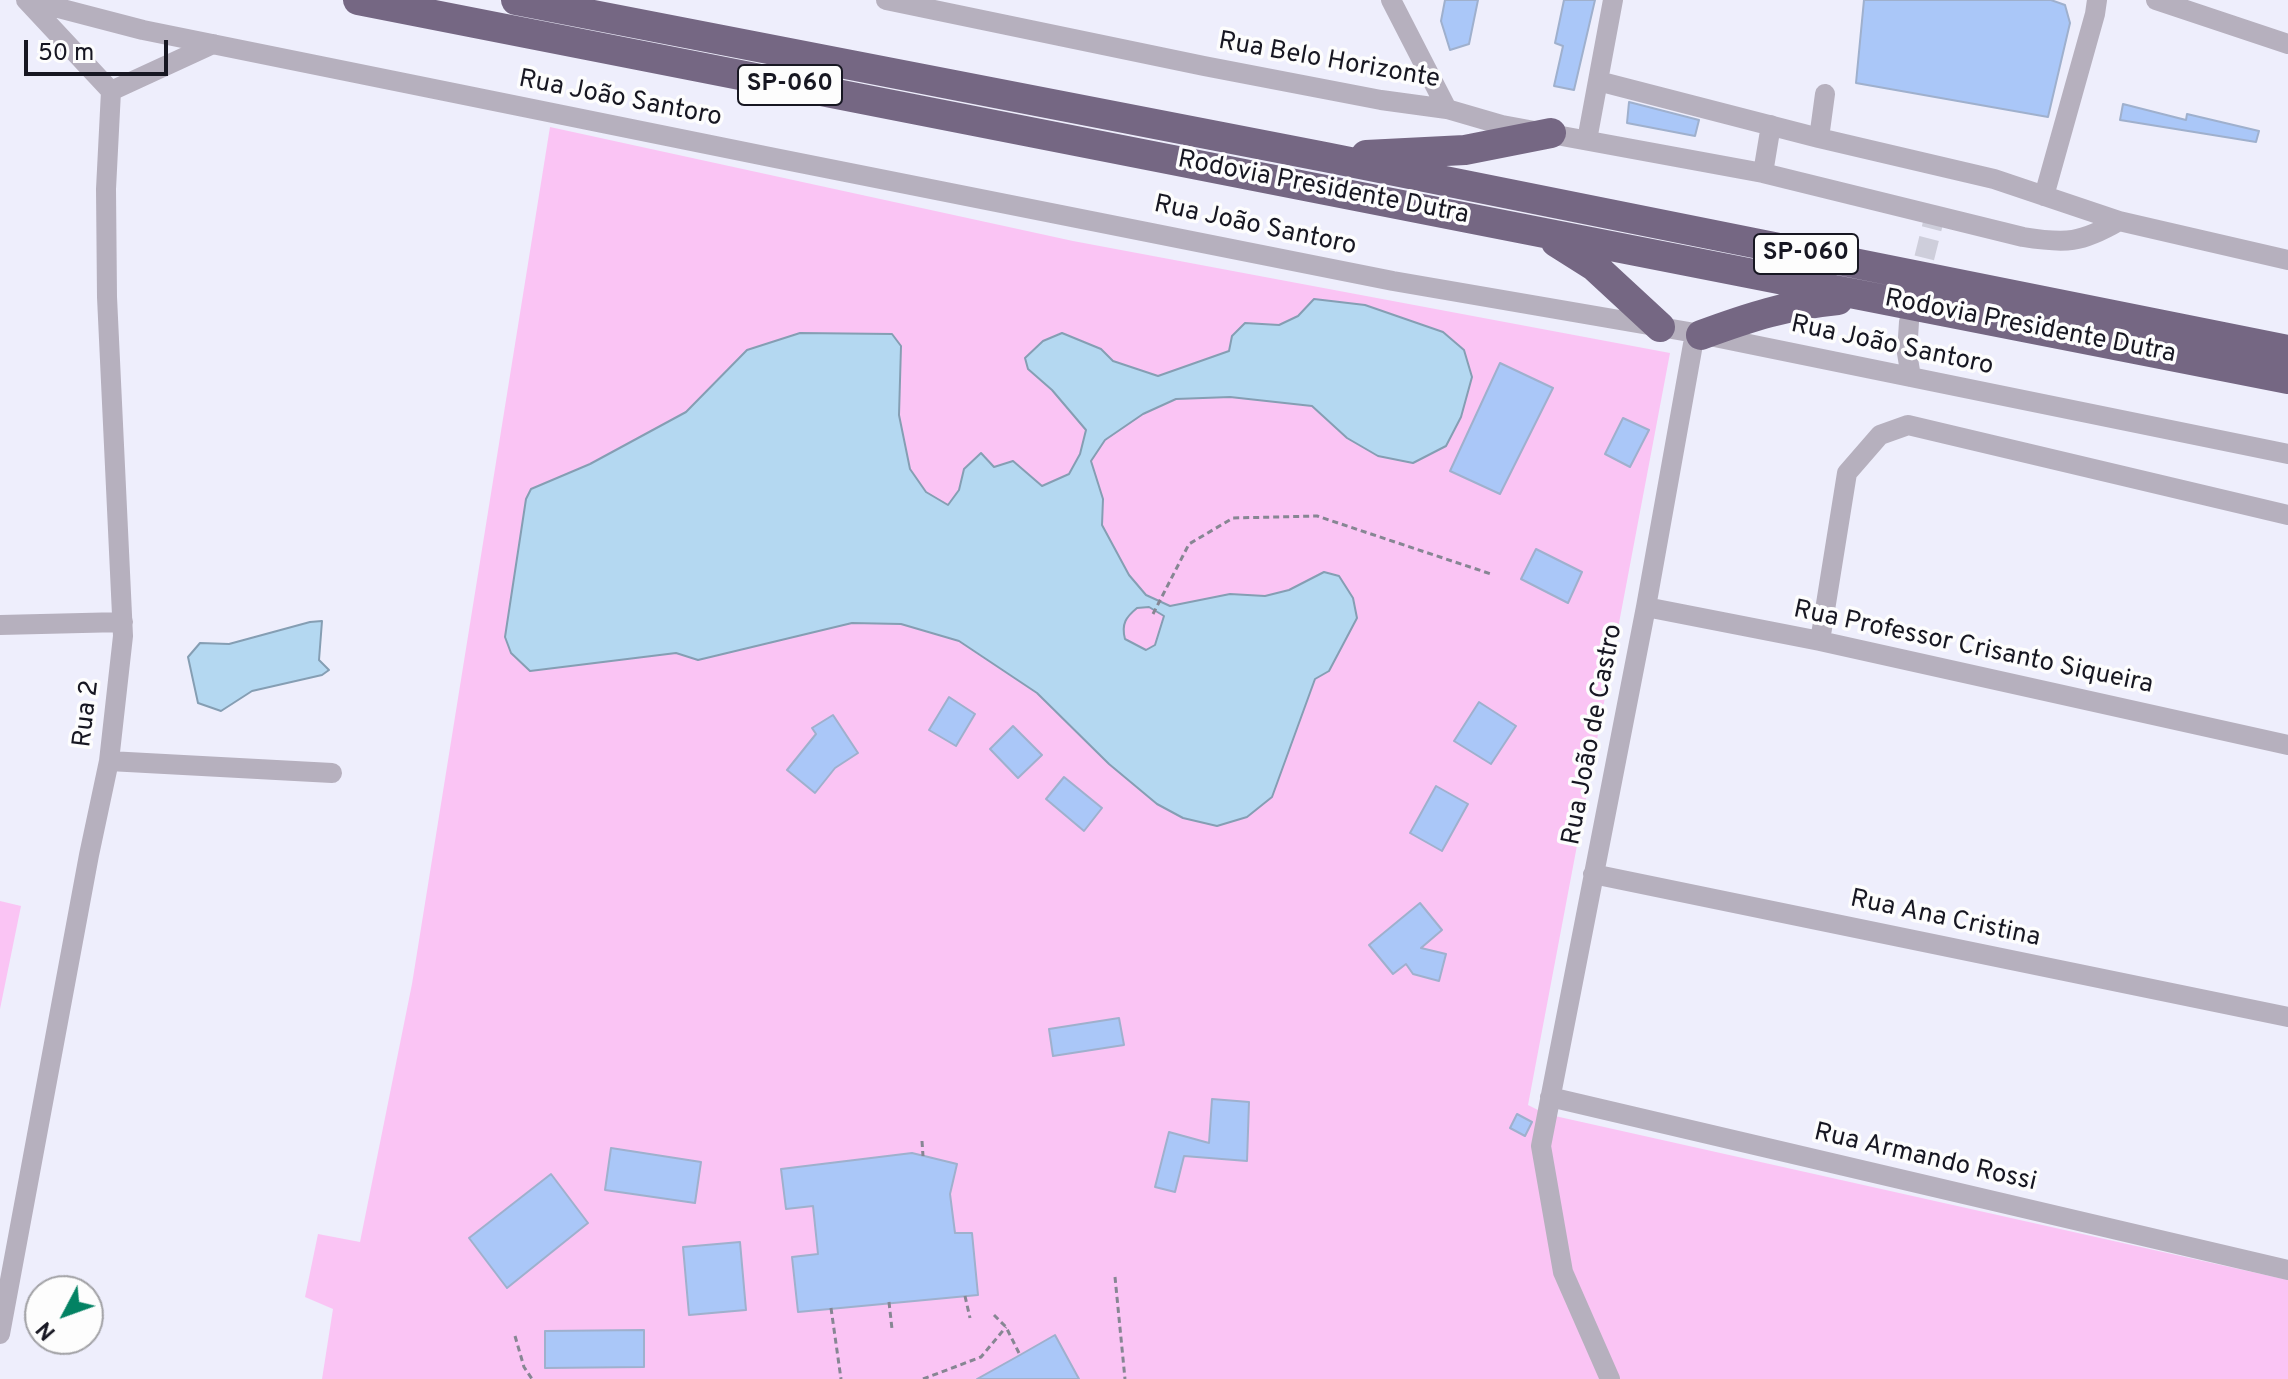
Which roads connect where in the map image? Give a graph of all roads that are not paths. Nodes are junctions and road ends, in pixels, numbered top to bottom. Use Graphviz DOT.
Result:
graph roads {
  1 [pos="27,0"];
  2 [pos="358,0"];
  3 [pos="516,0"];
  4 [pos="886,0"];
  5 [pos="1391,0"];
  6 [pos="1613,0"];
  7 [pos="2097,0"];
  8 [pos="2156,0"];
  9 [pos="213,44"];
  10 [pos="2288,44"];
  11 [pos="1598,81"];
  12 [pos="111,91"];
  13 [pos="1825,94"];
  14 [pos="1447,109"];
  15 [pos="1771,125"];
  16 [pos="1551,133"];
  17 [pos="1819,138"];
  18 [pos="1587,140"];
  19 [pos="1325,157"];
  20 [pos="1763,173"];
  21 [pos="2044,196"];
  22 [pos="2119,221"];
  23 [pos="1537,231"];
  24 [pos="2288,260"];
  25 [pos="1873,297"];
  26 [pos="1909,322"];
  27 [pos="1660,327"];
  28 [pos="1698,334"];
  29 [pos="2288,350"];
  30 [pos="1911,377"];
  31 [pos="2288,379"];
  32 [pos="2288,454"];
  33 [pos="2288,515"];
  34 [pos="1646,607"];
  35 [pos="123,622"];
  36 [pos="0,625"];
  37 [pos="1820,641"];
  38 [pos="2288,745"];
  39 [pos="109,761"];
  40 [pos="332,773"];
  41 [pos="1593,874"];
  42 [pos="2288,1017"];
  43 [pos="1550,1097"];
  44 [pos="2288,1270"];
  45 [pos="0,1334"];
  46 [pos="1610,1379"];
  1 -- 9 [label="street, Rua João Santoro"];
  1 -- 12 [label="street, Rua João Santoro"];
  2 -- 23 [label="highway, Rodovia Presidente Dutra / SP-060"];
  3 -- 19 [label="highway, Rodovia Presidente Dutra / SP-060"];
  4 -- 14 [label="street, Rua Belo Horizonte"];
  5 -- 14 [label="street"];
  6 -- 11 [label="street"];
  7 -- 21 [label="street"];
  8 -- 10 [label="street"];
  9 -- 12 [label="street"];
  9 -- 27 [label="street, Rua João Santoro"];
  11 -- 15 [label="street"];
  11 -- 18 [label="street"];
  12 -- 35 [label="street, Rua 2"];
  13 -- 17 [label="street"];
  14 -- 16 [label="street, Rua Belo Horizonte"];
  15 -- 17 [label="street"];
  15 -- 20 [label="street"];
  16 -- 18 [label="street, Rua Belo Horizonte"];
  16 -- 19 [label="highway"];
  17 -- 21 [label="street"];
  18 -- 20 [label="street, Rua Belo Horizonte"];
  19 -- 29 [label="highway, Rodovia Presidente Dutra / SP-060"];
  20 -- 22 [label="street, Rua Belo Horizonte"];
  21 -- 22 [label="street"];
  22 -- 24 [label="street"];
  23 -- 25 [label="highway, Rodovia Presidente Dutra / SP-060"];
  23 -- 27 [label="highway"];
  25 -- 28 [label="highway"];
  25 -- 31 [label="highway, Rodovia Presidente Dutra / SP-060"];
  26 -- 30 [label="street"];
  27 -- 28 [label="street, Rua João Santoro"];
  28 -- 30 [label="street, Rua João Santoro"];
  28 -- 34 [label="street, Rua João de Castro"];
  30 -- 32 [label="street, Rua João Santoro"];
  33 -- 37 [label="street"];
  34 -- 37 [label="street, Rua Professor Crisanto Siqueira"];
  34 -- 41 [label="street, Rua João de Castro"];
  35 -- 36 [label="street"];
  35 -- 39 [label="street, Rua 2"];
  37 -- 38 [label="street, Rua Professor Crisanto Siqueira"];
  39 -- 40 [label="street"];
  39 -- 45 [label="street, Rua 2"];
  41 -- 42 [label="street, Rua Ana Cristina"];
  41 -- 43 [label="street, Rua João de Castro"];
  43 -- 44 [label="street, Rua Armando Rossi"];
  43 -- 46 [label="street, Rua João de Castro"];
}
